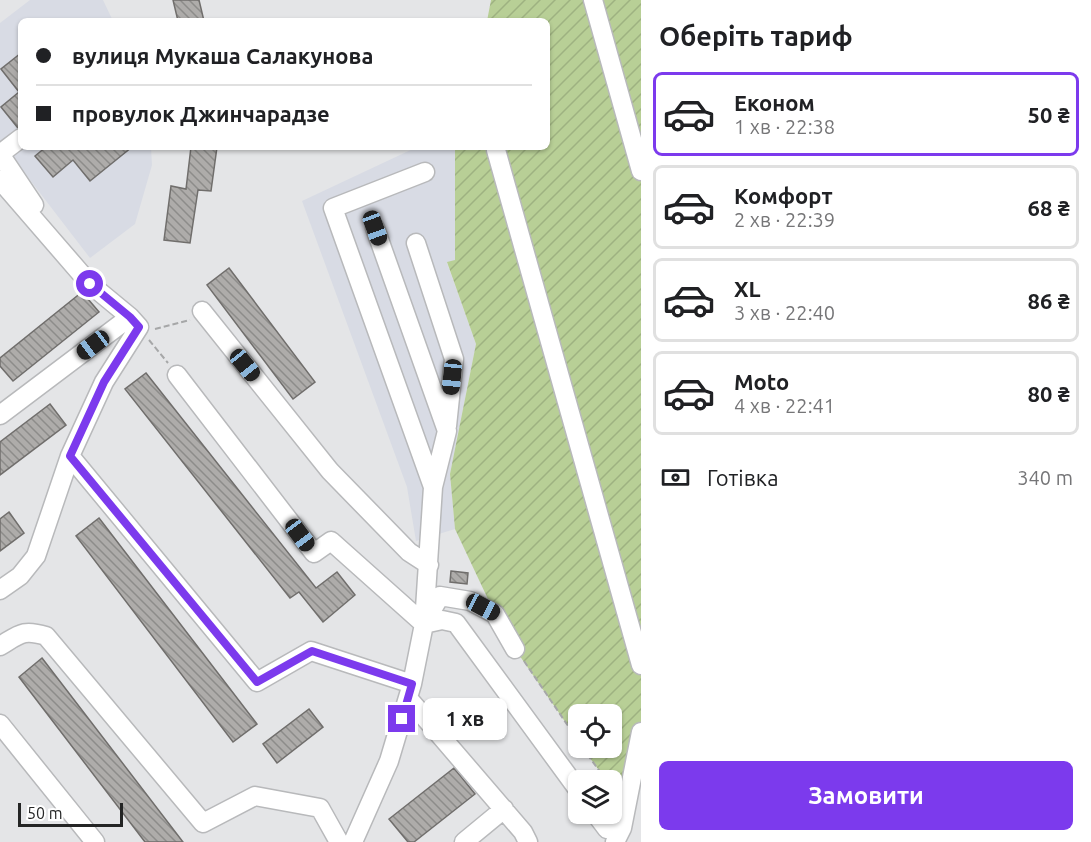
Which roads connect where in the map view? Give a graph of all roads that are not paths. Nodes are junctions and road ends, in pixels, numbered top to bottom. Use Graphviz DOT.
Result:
graph roads {
  1 [pos="593,0"];
  2 [pos="18,140"];
  3 [pos="496,150"];
  4 [pos="641,171"];
  5 [pos="425,172"];
  6 [pos="0,180"];
  7 [pos="375,228"];
  8 [pos="416,243"];
  9 [pos="78,271"];
  10 [pos="202,311"];
  11 [pos="137,325"];
  12 [pos="177,375"];
  13 [pos="0,416"];
  14 [pos="447,431"];
  15 [pos="70,456"];
  16 [pos="433,487"];
  17 [pos="429,565"];
  18 [pos="0,590"];
  19 [pos="424,624"];
  20 [pos="0,646"];
  21 [pos="515,649"];
  22 [pos="641,665"];
  23 [pos="410,691"];
  24 [pos="0,724"];
  25 [pos="641,732"];
  26 [pos="568,776"];
  27 [pos="504,809"];
  28 [pos="641,829"];
  29 [pos="615,833"];
  30 [pos="95,842"];
  31 [pos="339,842"];
  32 [pos="353,842"];
  33 [pos="464,842"];
  34 [pos="528,842"];
  1 -- 4 [label="street"];
  2 -- 9 [label="street"];
  3 -- 22 [label="street"];
  5 -- 16 [label="street"];
  6 -- 9 [label="street"];
  7 -- 14 [label="street"];
  8 -- 14 [label="street"];
  9 -- 11 [label="street"];
  10 -- 17 [label="street"];
  11 -- 13 [label="street"];
  11 -- 15 [label="street"];
  12 -- 19 [label="street"];
  14 -- 16 [label="street"];
  15 -- 18 [label="street"];
  15 -- 23 [label="street"];
  16 -- 17 [label="street"];
  17 -- 19 [label="street"];
  19 -- 21 [label="street"];
  19 -- 23 [label="street"];
  19 -- 26 [label="street"];
  20 -- 31 [label="street"];
  23 -- 27 [label="street"];
  23 -- 32 [label="street"];
  24 -- 30 [label="street"];
  25 -- 29 [label="street"];
  27 -- 33 [label="street"];
  27 -- 34 [label="street"];
  28 -- 29 [label="street"];
}
